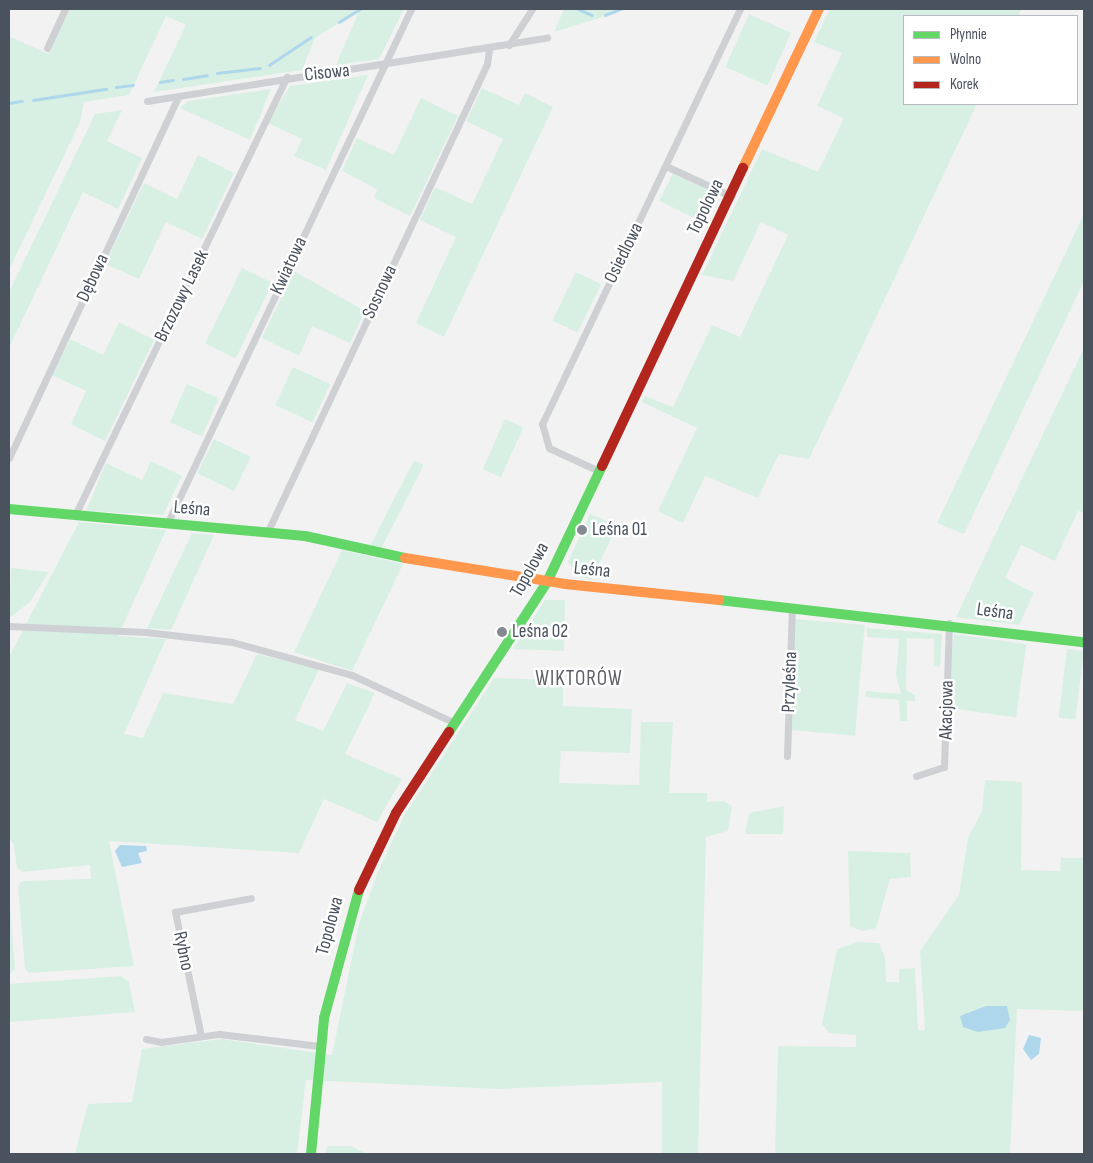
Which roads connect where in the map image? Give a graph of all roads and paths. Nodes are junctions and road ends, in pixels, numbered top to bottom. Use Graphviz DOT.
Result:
graph roads {
  1 [pos="65,9"];
  2 [pos="411,9"];
  3 [pos="532,9"];
  4 [pos="740,9"];
  5 [pos="819,9"];
  6 [pos="547,38"];
  7 [pos="509,45"];
  8 [pos="46,48"];
  9 [pos="489,49"];
  10 [pos="384,66"];
  11 [pos="287,77"];
  12 [pos="178,98"];
  13 [pos="147,100"];
  14 [pos="666,166"];
  15 [pos="731,196"];
  16 [pos="9,458"];
  17 [pos="599,471"];
  18 [pos="9,509"];
  19 [pos="76,515"];
  20 [pos="167,524"];
  21 [pos="266,533"];
  22 [pos="546,582"];
  23 [pos="792,609"];
  24 [pos="949,623"];
  25 [pos="9,626"];
  26 [pos="1084,642"];
  27 [pos="454,723"];
  28 [pos="787,756"];
  29 [pos="916,776"];
  30 [pos="251,898"];
  31 [pos="201,1036"];
  32 [pos="146,1039"];
  33 [pos="319,1046"];
  34 [pos="311,1154"];
  1 -- 8 [label="street"];
  2 -- 10 [label="street, Kwiatowa"];
  3 -- 7 [label="street"];
  4 -- 14 [label="street, Osiedlowa"];
  5 -- 15 [label="street, Topolowa"];
  6 -- 7 [label="street, Cisowa"];
  7 -- 9 [label="street, Cisowa"];
  9 -- 10 [label="street, Cisowa"];
  9 -- 21 [label="street, Sosnowa"];
  10 -- 11 [label="street, Cisowa"];
  10 -- 20 [label="street, Kwiatowa"];
  11 -- 12 [label="street, Cisowa"];
  11 -- 19 [label="street, Brzozowy Lasek"];
  12 -- 13 [label="street, Cisowa"];
  12 -- 16 [label="street, Dębowa"];
  14 -- 15 [label="street"];
  14 -- 17 [label="street, Osiedlowa"];
  15 -- 17 [label="street, Topolowa"];
  17 -- 22 [label="street, Topolowa"];
  18 -- 19 [label="street, Leśna"];
  19 -- 20 [label="street, Leśna"];
  20 -- 21 [label="street, Leśna"];
  21 -- 22 [label="street, Leśna"];
  22 -- 23 [label="street, Leśna"];
  22 -- 27 [label="street, Topolowa"];
  23 -- 24 [label="street, Leśna"];
  23 -- 28 [label="street, Przyleśna"];
  24 -- 26 [label="street, Leśna"];
  24 -- 29 [label="street, Akacjowa"];
  25 -- 27 [label="street"];
  27 -- 33 [label="street, Topolowa"];
  30 -- 31 [label="street, Rybno"];
  31 -- 32 [label="street"];
  31 -- 33 [label="street"];
  33 -- 34 [label="street, Topolowa"];
}
